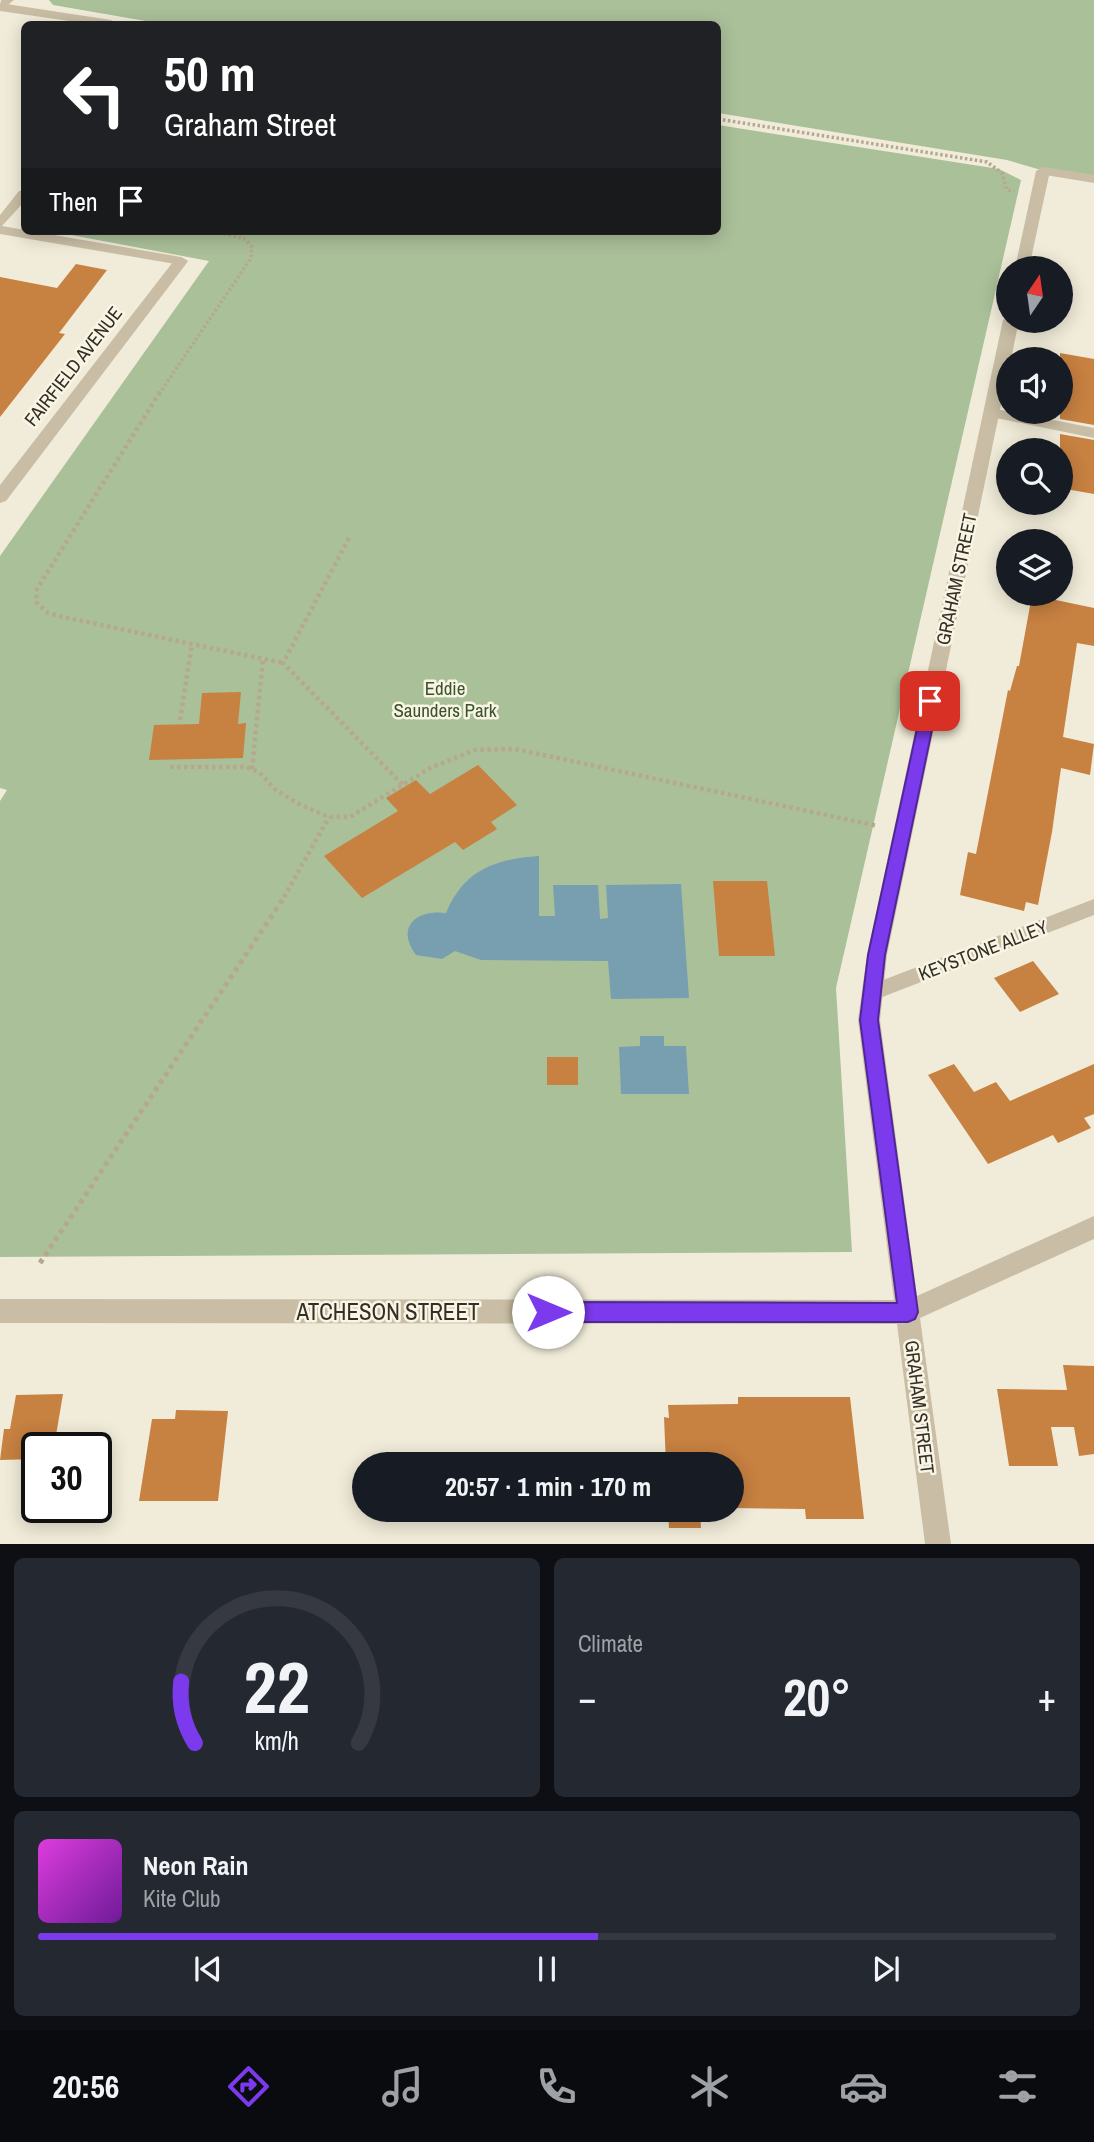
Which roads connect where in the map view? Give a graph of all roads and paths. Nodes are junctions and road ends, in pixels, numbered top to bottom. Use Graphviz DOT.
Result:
graph roads {
  1 [pos="8,0"];
  2 [pos="0,7"];
  3 [pos="91,21"];
  4 [pos="721,119"];
  5 [pos="1043,171"];
  6 [pos="1094,179"];
  7 [pos="1037,195"];
  8 [pos="21,198"];
  9 [pos="0,223"];
  10 [pos="0,230"];
  11 [pos="21,234"];
  12 [pos="29,235"];
  13 [pos="228,235"];
  14 [pos="1024,256"];
  15 [pos="181,261"];
  16 [pos="1008,333"];
  17 [pos="991,413"];
  18 [pos="1094,432"];
  19 [pos="0,497"];
  20 [pos="349,538"];
  21 [pos="192,644"];
  22 [pos="263,659"];
  23 [pos="283,663"];
  24 [pos="180,720"];
  25 [pos="170,767"];
  26 [pos="252,769"];
  27 [pos="402,785"];
  28 [pos="329,817"];
  29 [pos="903,831"];
  30 [pos="1094,907"];
  31 [pos="872,993"];
  32 [pos="1094,1227"];
  33 [pos="40,1263"];
  34 [pos="0,1311"];
  35 [pos="908,1312"];
  36 [pos="938,1544"];
  1 -- 2 [label="street"];
  2 -- 3 [label="street"];
  4 -- 7 [label="path"];
  5 -- 6 [label="lane"];
  5 -- 7 [label="street"];
  7 -- 14 [label="street"];
  8 -- 9 [label="lane"];
  10 -- 11 [label="lane"];
  12 -- 15 [label="lane"];
  13 -- 21 [label="path"];
  15 -- 19 [label="street, FAIRFIELD AVENUE"];
  16 -- 17 [label="street, GRAHAM STREET"];
  17 -- 18 [label="lane"];
  17 -- 29 [label="street, GRAHAM STREET"];
  20 -- 23 [label="path"];
  21 -- 22 [label="path"];
  21 -- 24 [label="path"];
  22 -- 23 [label="path"];
  22 -- 26 [label="path"];
  23 -- 27 [label="path"];
  25 -- 26 [label="path"];
  26 -- 28 [label="path"];
  27 -- 28 [label="path"];
  27 -- 29 [label="path"];
  28 -- 33 [label="path"];
  29 -- 31 [label="street, GRAHAM STREET"];
  30 -- 31 [label="lane, KEYSTONE ALLEY"];
  31 -- 35 [label="street, GRAHAM STREET"];
  32 -- 35 [label="street, ATCHESON STREET"];
  34 -- 35 [label="street, ATCHESON STREET"];
  35 -- 36 [label="street, GRAHAM STREET"];
}
